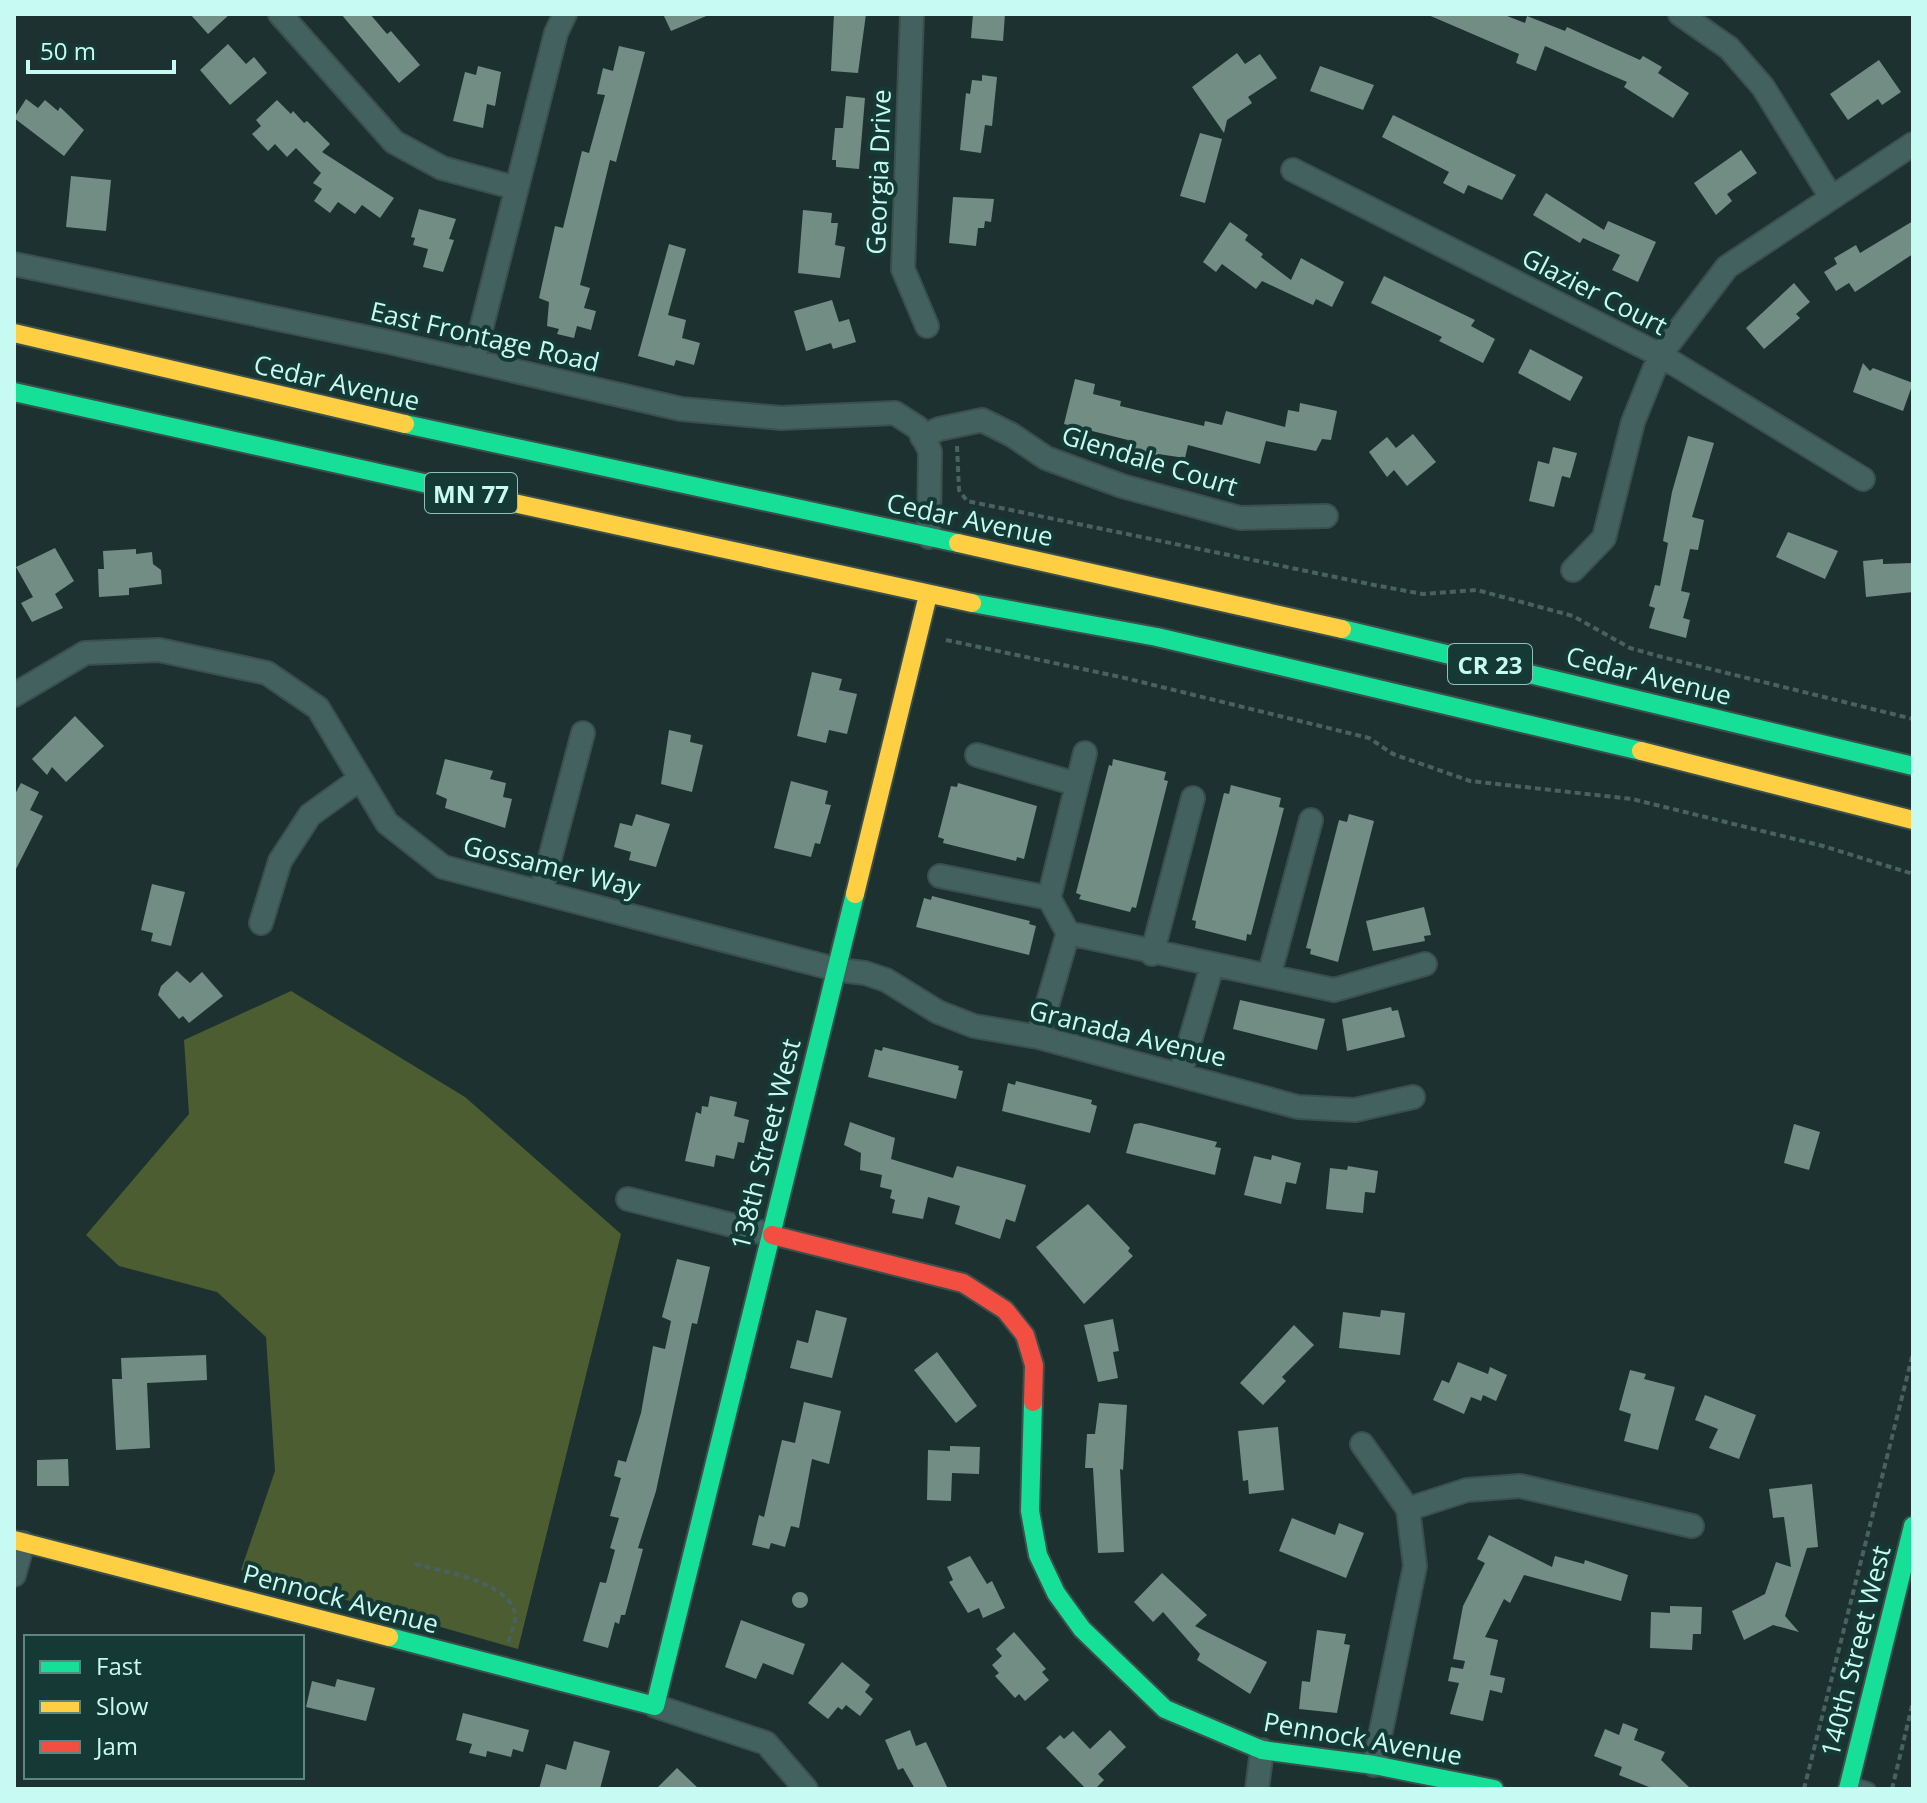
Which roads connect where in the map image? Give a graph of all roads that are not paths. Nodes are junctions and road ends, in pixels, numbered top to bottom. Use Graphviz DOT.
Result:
graph roads {
  1 [pos="280,14"];
  2 [pos="565,14"];
  3 [pos="912,14"];
  4 [pos="1680,14"];
  5 [pos="1913,144"];
  6 [pos="1293,170"];
  7 [pos="516,188"];
  8 [pos="1831,197"];
  9 [pos="14,264"];
  10 [pos="927,326"];
  11 [pos="14,333"];
  12 [pos="1660,355"];
  13 [pos="473,361"];
  14 [pos="14,392"];
  15 [pos="926,444"];
  16 [pos="1863,479"];
  17 [pos="1326,516"];
  18 [pos="929,537"];
  19 [pos="1573,570"];
  20 [pos="928,595"];
  21 [pos="14,695"];
  22 [pos="583,733"];
  23 [pos="1085,753"];
  24 [pos="977,755"];
  25 [pos="1913,766"];
  26 [pos="360,779"];
  27 [pos="1076,784"];
  28 [pos="1193,798"];
  29 [pos="1311,820"];
  30 [pos="1913,820"];
  31 [pos="940,876"];
  32 [pos="541,892"];
  33 [pos="1049,898"];
  34 [pos="261,923"];
  35 [pos="1068,933"];
  36 [pos="1152,954"];
  37 [pos="1425,964"];
  38 [pos="1212,966"];
  39 [pos="839,970"];
  40 [pos="1269,976"];
  41 [pos="1038,1037"];
  42 [pos="1180,1075"];
  43 [pos="1413,1097"];
  44 [pos="628,1199"];
  45 [pos="772,1235"];
  46 [pos="1362,1444"];
  47 [pos="1408,1509"];
  48 [pos="1692,1526"];
  49 [pos="1913,1526"];
  50 [pos="19,1542"];
  51 [pos="14,1575"];
  52 [pos="655,1706"];
  53 [pos="1262,1750"];
  54 [pos="1374,1765"];
  55 [pos="1849,1786"];
  56 [pos="806,1789"];
  57 [pos="1257,1789"];
  58 [pos="1494,1789"];
  59 [pos="1869,1789"];
  1 -- 7 [label="street"];
  2 -- 7 [label="street"];
  3 -- 10 [label="street, Georgia Drive"];
  4 -- 8 [label="street"];
  5 -- 8 [label="street"];
  6 -- 12 [label="street, Glazier Court"];
  7 -- 13 [label="street"];
  8 -- 12 [label="street"];
  9 -- 13 [label="street, East Frontage Road"];
  11 -- 18 [label="main road, Cedar Avenue / MN 77"];
  12 -- 16 [label="street, Glazier Court"];
  12 -- 19 [label="street"];
  13 -- 15 [label="street, East Frontage Road"];
  14 -- 20 [label="main road, MN 77"];
  15 -- 17 [label="street, Glendale Court"];
  15 -- 18 [label="street"];
  18 -- 25 [label="main road, Cedar Avenue / CR 23"];
  20 -- 30 [label="main road, CR 23"];
  20 -- 39 [label="main road, 138th Street West"];
  21 -- 26 [label="street, Gossamer Way"];
  22 -- 32 [label="street"];
  23 -- 27 [label="street"];
  24 -- 27 [label="street"];
  26 -- 32 [label="street, Gossamer Way"];
  26 -- 34 [label="street"];
  27 -- 33 [label="street"];
  28 -- 36 [label="street"];
  29 -- 40 [label="street"];
  31 -- 33 [label="street"];
  32 -- 39 [label="street, Gossamer Way"];
  33 -- 35 [label="street"];
  35 -- 36 [label="street"];
  35 -- 41 [label="street"];
  36 -- 38 [label="street"];
  37 -- 40 [label="street"];
  38 -- 40 [label="street"];
  38 -- 42 [label="street"];
  39 -- 41 [label="street, Granada Avenue"];
  39 -- 45 [label="main road, 138th Street West"];
  41 -- 42 [label="street, Granada Avenue"];
  42 -- 43 [label="street, Granada Avenue"];
  44 -- 45 [label="street"];
  45 -- 52 [label="main road, 138th Street West"];
  45 -- 53 [label="main road, Pennock Avenue"];
  46 -- 47 [label="street"];
  47 -- 48 [label="street"];
  47 -- 54 [label="street"];
  49 -- 55 [label="main road, 140th Street West"];
  50 -- 51 [label="street"];
  50 -- 52 [label="main road, Pennock Avenue"];
  52 -- 56 [label="street"];
  53 -- 54 [label="main road, Pennock Avenue"];
  53 -- 57 [label="street"];
  54 -- 58 [label="main road, Pennock Avenue"];
  55 -- 59 [label="lane"];
}
